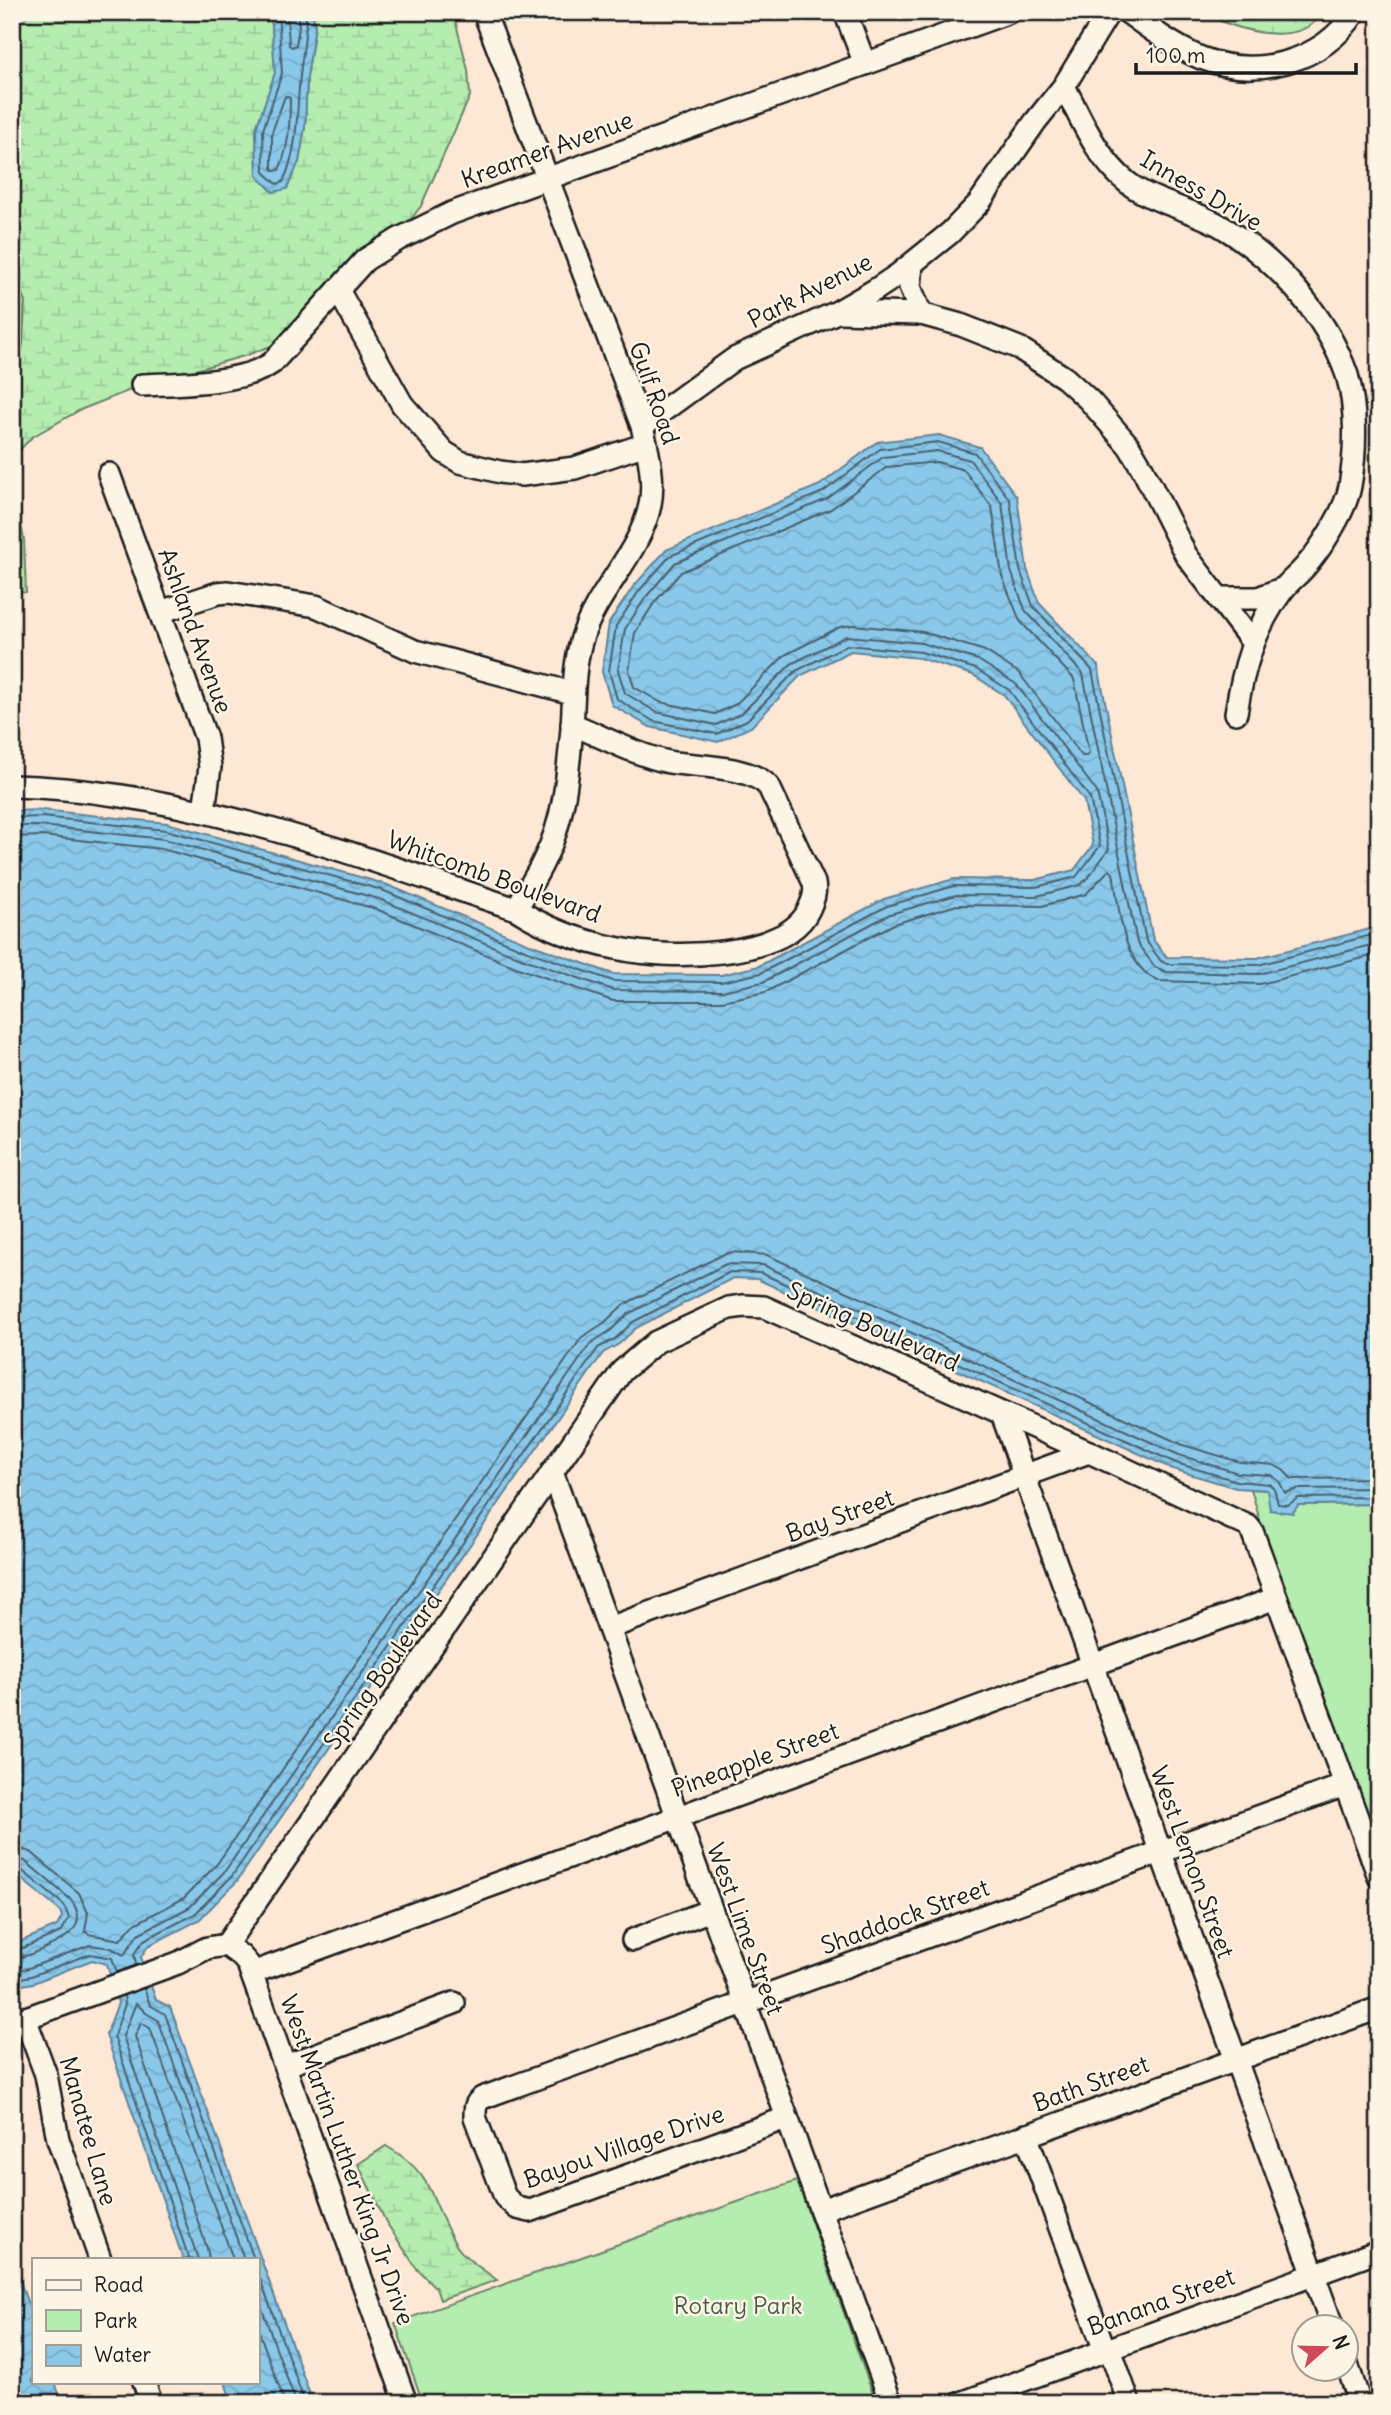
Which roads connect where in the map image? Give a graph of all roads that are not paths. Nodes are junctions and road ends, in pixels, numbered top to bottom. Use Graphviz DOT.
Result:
graph roads {
  1 [pos="484,12"];
  2 [pos="845,12"];
  3 [pos="1009,12"];
  4 [pos="1109,12"];
  5 [pos="1127,12"];
  6 [pos="1355,12"];
  7 [pos="865,64"];
  8 [pos="1064,86"];
  9 [pos="545,178"];
  10 [pos="912,264"];
  11 [pos="338,290"];
  12 [pos="837,312"];
  13 [pos="921,314"];
  14 [pos="142,385"];
  15 [pos="644,435"];
  16 [pos="108,474"];
  17 [pos="1284,588"];
  18 [pos="1220,598"];
  19 [pos="160,612"];
  20 [pos="1253,643"];
  21 [pos="572,693"];
  22 [pos="1236,713"];
  23 [pos="572,724"];
  24 [pos="12,786"];
  25 [pos="204,810"];
  26 [pos="516,909"];
  27 [pos="1002,1414"];
  28 [pos="1089,1452"];
  29 [pos="552,1472"];
  30 [pos="1025,1476"];
  31 [pos="1276,1598"];
  32 [pos="609,1628"];
  33 [pos="1094,1664"];
  34 [pos="1345,1785"];
  35 [pos="677,1816"];
  36 [pos="1374,1851"];
  37 [pos="1160,1852"];
  38 [pos="1379,1877"];
  39 [pos="711,1910"];
  40 [pos="633,1940"];
  41 [pos="226,1945"];
  42 [pos="251,1973"];
  43 [pos="454,2003"];
  44 [pos="744,2003"];
  45 [pos="1379,2008"];
  46 [pos="19,2021"];
  47 [pos="1236,2059"];
  48 [pos="285,2066"];
  49 [pos="482,2098"];
  50 [pos="786,2118"];
  51 [pos="1026,2135"];
  52 [pos="821,2210"];
  53 [pos="1379,2251"];
  54 [pos="100,2258"];
  55 [pos="1314,2274"];
  56 [pos="1328,2314"];
  57 [pos="1108,2350"];
  58 [pos="145,2384"];
  59 [pos="1354,2384"];
  60 [pos="151,2403"];
  61 [pos="406,2403"];
  62 [pos="891,2403"];
  63 [pos="961,2403"];
  64 [pos="1129,2403"];
  65 [pos="1360,2403"];
  1 -- 9 [label="street, Gulf Road"];
  2 -- 7 [label="street"];
  3 -- 7 [label="street, Kreamer Avenue"];
  4 -- 8 [label="street, Park Avenue"];
  5 -- 6 [label="street"];
  7 -- 9 [label="street, Kreamer Avenue"];
  8 -- 10 [label="street, Park Avenue"];
  8 -- 17 [label="street, Inness Drive"];
  9 -- 11 [label="street, Kreamer Avenue"];
  9 -- 15 [label="street, Gulf Road"];
  10 -- 12 [label="street, Park Avenue"];
  10 -- 13 [label="street"];
  11 -- 14 [label="street, Kreamer Avenue"];
  11 -- 15 [label="street, Park Avenue"];
  12 -- 13 [label="street"];
  12 -- 15 [label="street, Park Avenue"];
  13 -- 18 [label="street"];
  15 -- 21 [label="street, Gulf Road"];
  16 -- 19 [label="street, Ashland Avenue"];
  17 -- 18 [label="street"];
  17 -- 20 [label="street, Inness Drive"];
  18 -- 20 [label="street"];
  19 -- 21 [label="street"];
  19 -- 25 [label="street, Ashland Avenue"];
  20 -- 22 [label="street, Inness Drive"];
  21 -- 23 [label="street, Gulf Road"];
  23 -- 26 [label="street, Gulf Road"];
  23 -- 26 [label="street, Whitcomb Boulevard"];
  24 -- 25 [label="street, Whitcomb Boulevard"];
  25 -- 26 [label="street, Whitcomb Boulevard"];
  27 -- 28 [label="street, Spring Boulevard"];
  27 -- 29 [label="street, Spring Boulevard"];
  27 -- 30 [label="street, West Lemon Street"];
  28 -- 30 [label="street, Bay Street"];
  28 -- 31 [label="street, Spring Boulevard"];
  29 -- 32 [label="street, West Lime Street"];
  29 -- 41 [label="street, Spring Boulevard"];
  30 -- 32 [label="street, Bay Street"];
  30 -- 33 [label="street, West Lemon Street"];
  31 -- 33 [label="street, Pineapple Street"];
  31 -- 34 [label="street, Spring Boulevard"];
  32 -- 35 [label="street, West Lime Street"];
  33 -- 35 [label="street, Pineapple Street"];
  33 -- 37 [label="street, West Lemon Street"];
  34 -- 36 [label="street, Spring Boulevard"];
  34 -- 37 [label="street, Shaddock Street"];
  35 -- 39 [label="street, West Lime Street"];
  35 -- 42 [label="street, Pineapple Street"];
  36 -- 38 [label="street, Spring Boulevard"];
  37 -- 44 [label="street, Shaddock Street"];
  37 -- 47 [label="street, West Lemon Street"];
  39 -- 40 [label="street"];
  39 -- 44 [label="street, West Lime Street"];
  41 -- 42 [label="street, West Martin Luther King Jr Drive"];
  41 -- 46 [label="street"];
  42 -- 48 [label="street, West Martin Luther King Jr Drive"];
  43 -- 48 [label="street"];
  44 -- 49 [label="street, Shaddock Street"];
  44 -- 50 [label="street, West Lime Street"];
  45 -- 47 [label="street, Bath Street"];
  46 -- 54 [label="street, Manatee Lane"];
  47 -- 51 [label="street, Bath Street"];
  47 -- 55 [label="street, West Lemon Street"];
  48 -- 61 [label="street, West Martin Luther King Jr Drive"];
  49 -- 50 [label="street, Bayou Village Drive"];
  50 -- 52 [label="street, West Lime Street"];
  51 -- 52 [label="street, Bath Street"];
  51 -- 57 [label="street"];
  52 -- 62 [label="street, West Lime Street"];
  53 -- 55 [label="street, Banana Street"];
  55 -- 56 [label="street, West Lemon Street"];
  55 -- 57 [label="street, Banana Street"];
  57 -- 63 [label="street, Banana Street"];
  57 -- 64 [label="street"];
  58 -- 60 [label="street"];
  59 -- 65 [label="street"];
}
